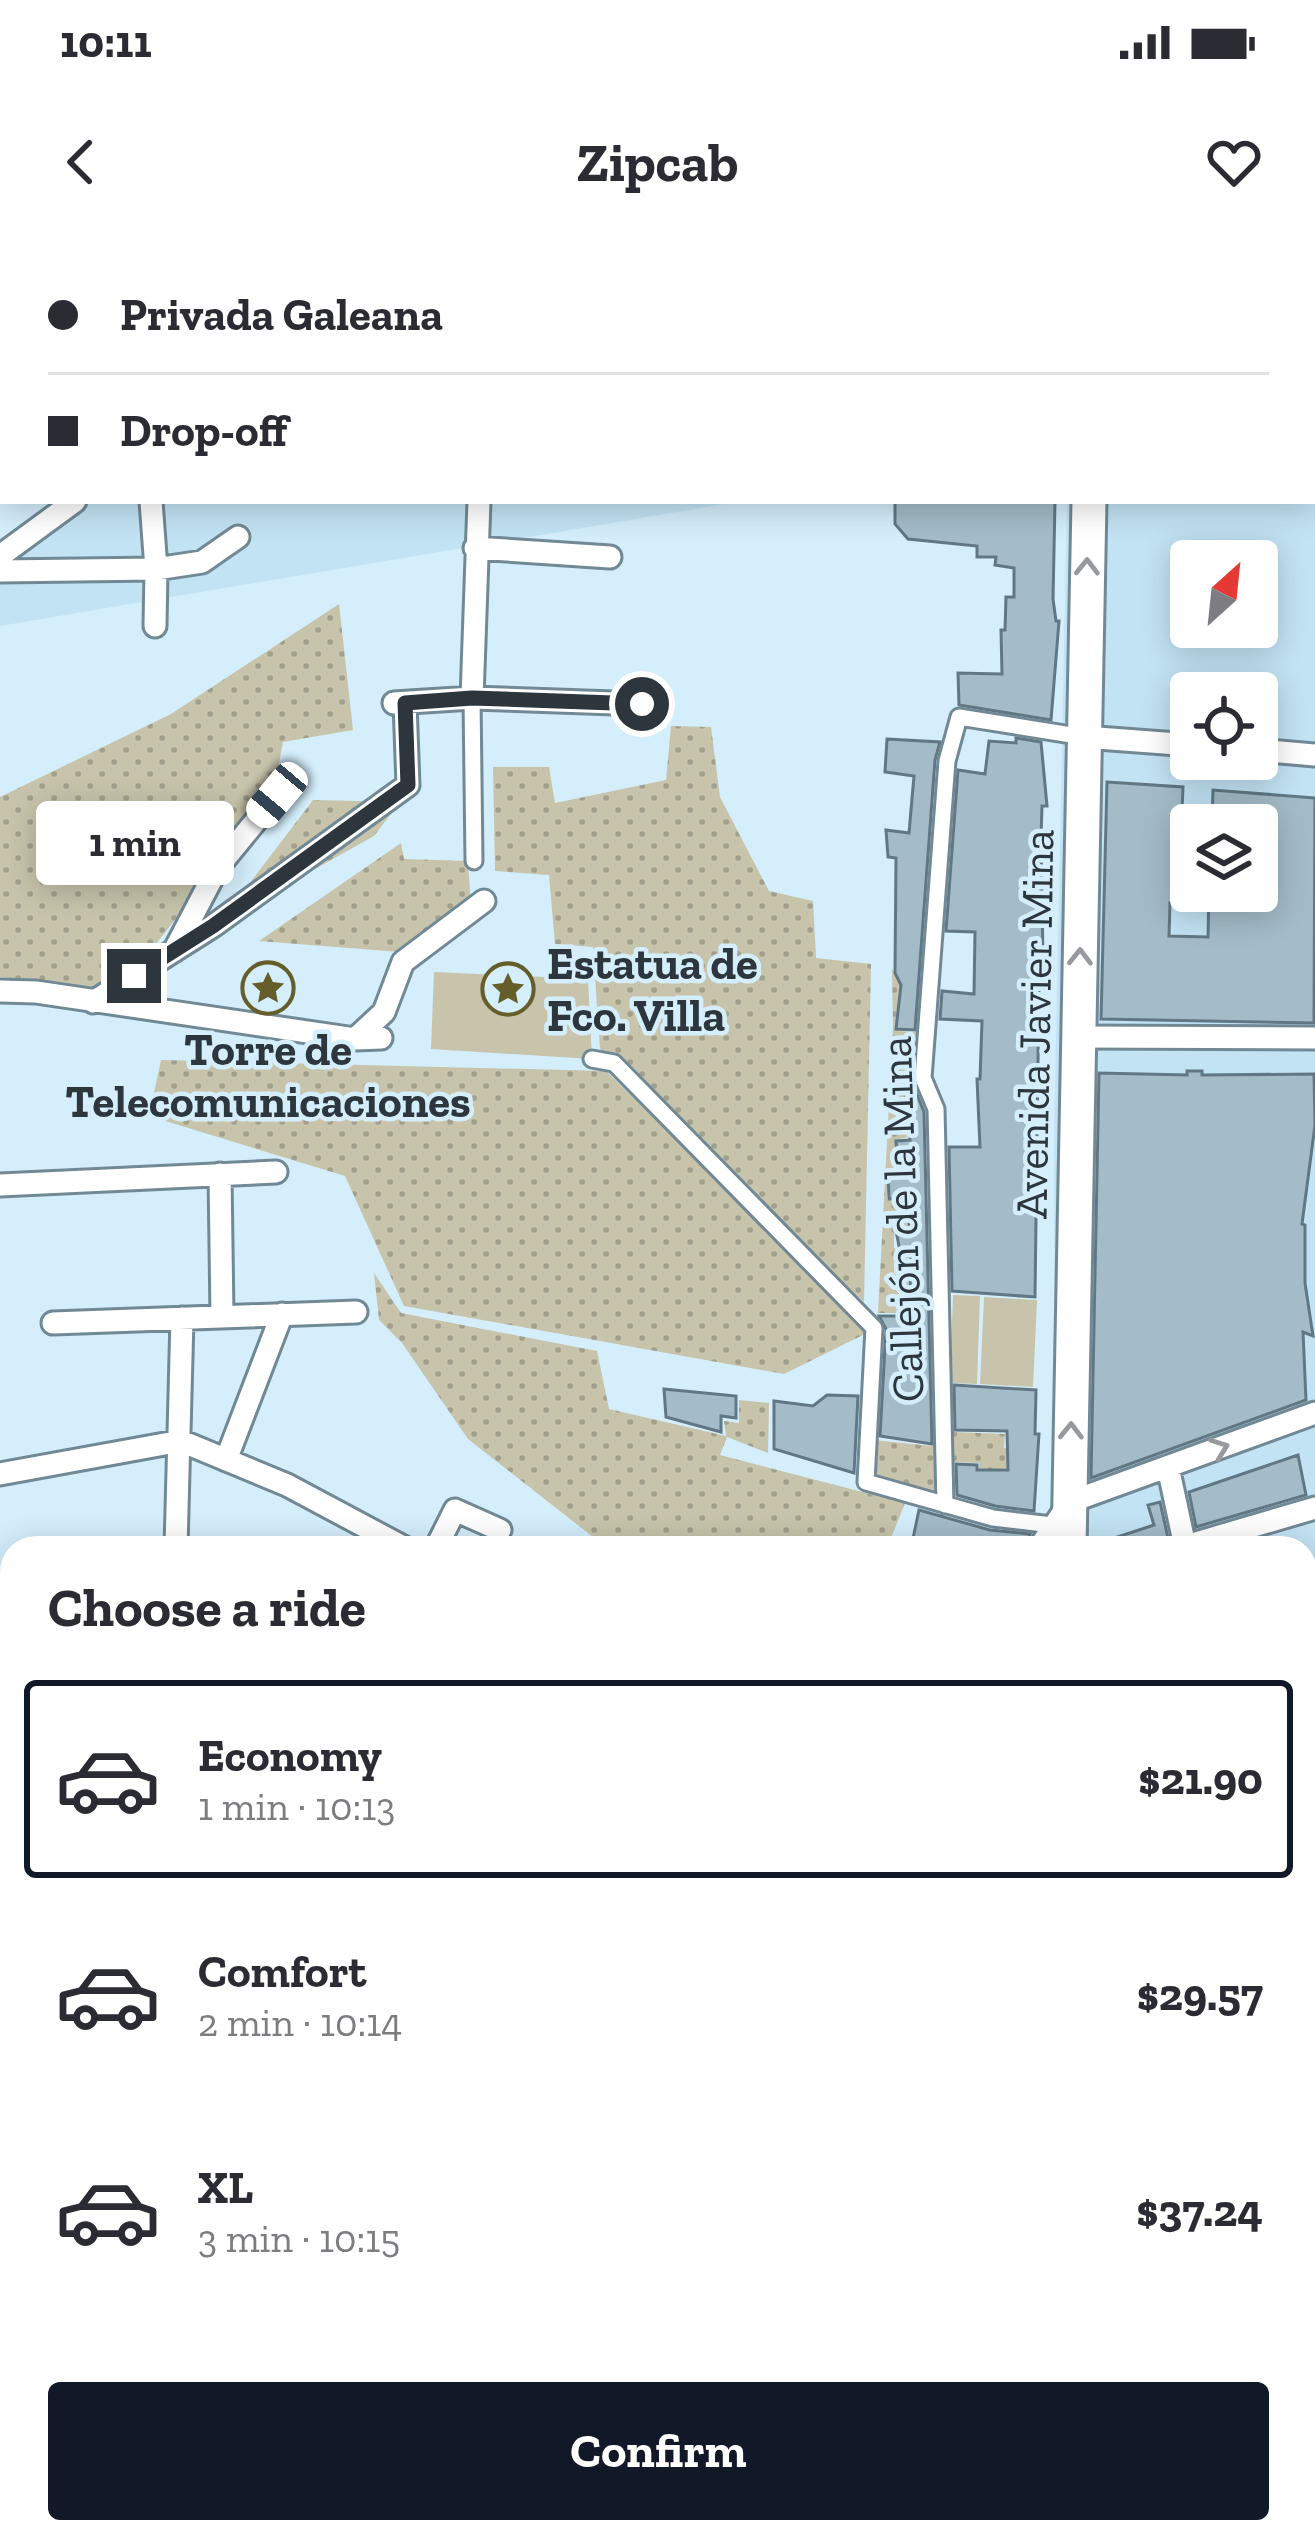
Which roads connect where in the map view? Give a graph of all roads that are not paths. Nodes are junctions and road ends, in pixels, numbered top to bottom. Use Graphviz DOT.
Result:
graph roads {
  1 [pos="71,504"];
  2 [pos="151,504"];
  3 [pos="478,504"];
  4 [pos="1088,504"];
  5 [pos="238,537"];
  6 [pos="475,548"];
  7 [pos="0,556"];
  8 [pos="610,557"];
  9 [pos="156,569"];
  10 [pos="0,571"];
  11 [pos="155,626"];
  12 [pos="472,698"];
  13 [pos="642,704"];
  14 [pos="1084,737"];
  15 [pos="1170,744"];
  16 [pos="1278,752"];
  17 [pos="1315,755"];
  18 [pos="277,795"];
  19 [pos="474,861"];
  20 [pos="484,901"];
  21 [pos="174,951"];
  22 [pos="0,991"];
  23 [pos="93,1002"];
  24 [pos="1079,1037"];
  25 [pos="381,1038"];
  26 [pos="1315,1038"];
  27 [pos="355,1039"];
  28 [pos="592,1059"];
  29 [pos="276,1172"];
  30 [pos="220,1174"];
  31 [pos="0,1185"];
  32 [pos="356,1312"];
  33 [pos="282,1314"];
  34 [pos="222,1316"];
  35 [pos="182,1318"];
  36 [pos="53,1324"];
  37 [pos="1315,1413"];
  38 [pos="181,1442"];
  39 [pos="226,1460"];
  40 [pos="1168,1467"];
  41 [pos="0,1474"];
  42 [pos="945,1505"];
  43 [pos="1315,1508"];
  44 [pos="1064,1525"];
  45 [pos="500,1530"];
  46 [pos="177,1536"];
  47 [pos="383,1536"];
  48 [pos="442,1536"];
  49 [pos="1180,1536"];
  50 [pos="1220,1536"];
  1 -- 7 [label="street"];
  2 -- 9 [label="street"];
  3 -- 6 [label="street"];
  14 -- 4 [label="main road, Avenida Javier Mina, one-way"];
  5 -- 9 [label="street"];
  6 -- 8 [label="street"];
  6 -- 12 [label="street"];
  9 -- 10 [label="street"];
  9 -- 11 [label="street"];
  12 -- 13 [label="street"];
  12 -- 19 [label="street"];
  12 -- 21 [label="street"];
  14 -- 15 [label="street"];
  24 -- 14 [label="main road, Avenida Javier Mina, one-way"];
  14 -- 42 [label="street, Callejón de la Mina"];
  16 -- 17 [label="street"];
  18 -- 21 [label="street"];
  20 -- 27 [label="street"];
  21 -- 23 [label="street"];
  22 -- 23 [label="street"];
  23 -- 27 [label="street"];
  24 -- 26 [label="street"];
  44 -- 24 [label="main road, Avenida Javier Mina, one-way"];
  25 -- 27 [label="street"];
  28 -- 42 [label="street"];
  29 -- 30 [label="street"];
  30 -- 31 [label="street"];
  30 -- 34 [label="street"];
  32 -- 33 [label="street"];
  33 -- 34 [label="street"];
  33 -- 39 [label="street"];
  34 -- 35 [label="street"];
  35 -- 36 [label="street"];
  35 -- 38 [label="street"];
  40 -- 37 [label="street, one-way"];
  38 -- 39 [label="street"];
  38 -- 41 [label="street"];
  38 -- 46 [label="street"];
  39 -- 47 [label="street"];
  40 -- 44 [label="street"];
  40 -- 49 [label="street"];
  42 -- 44 [label="street"];
  43 -- 50 [label="street"];
  45 -- 48 [label="street"];
}
